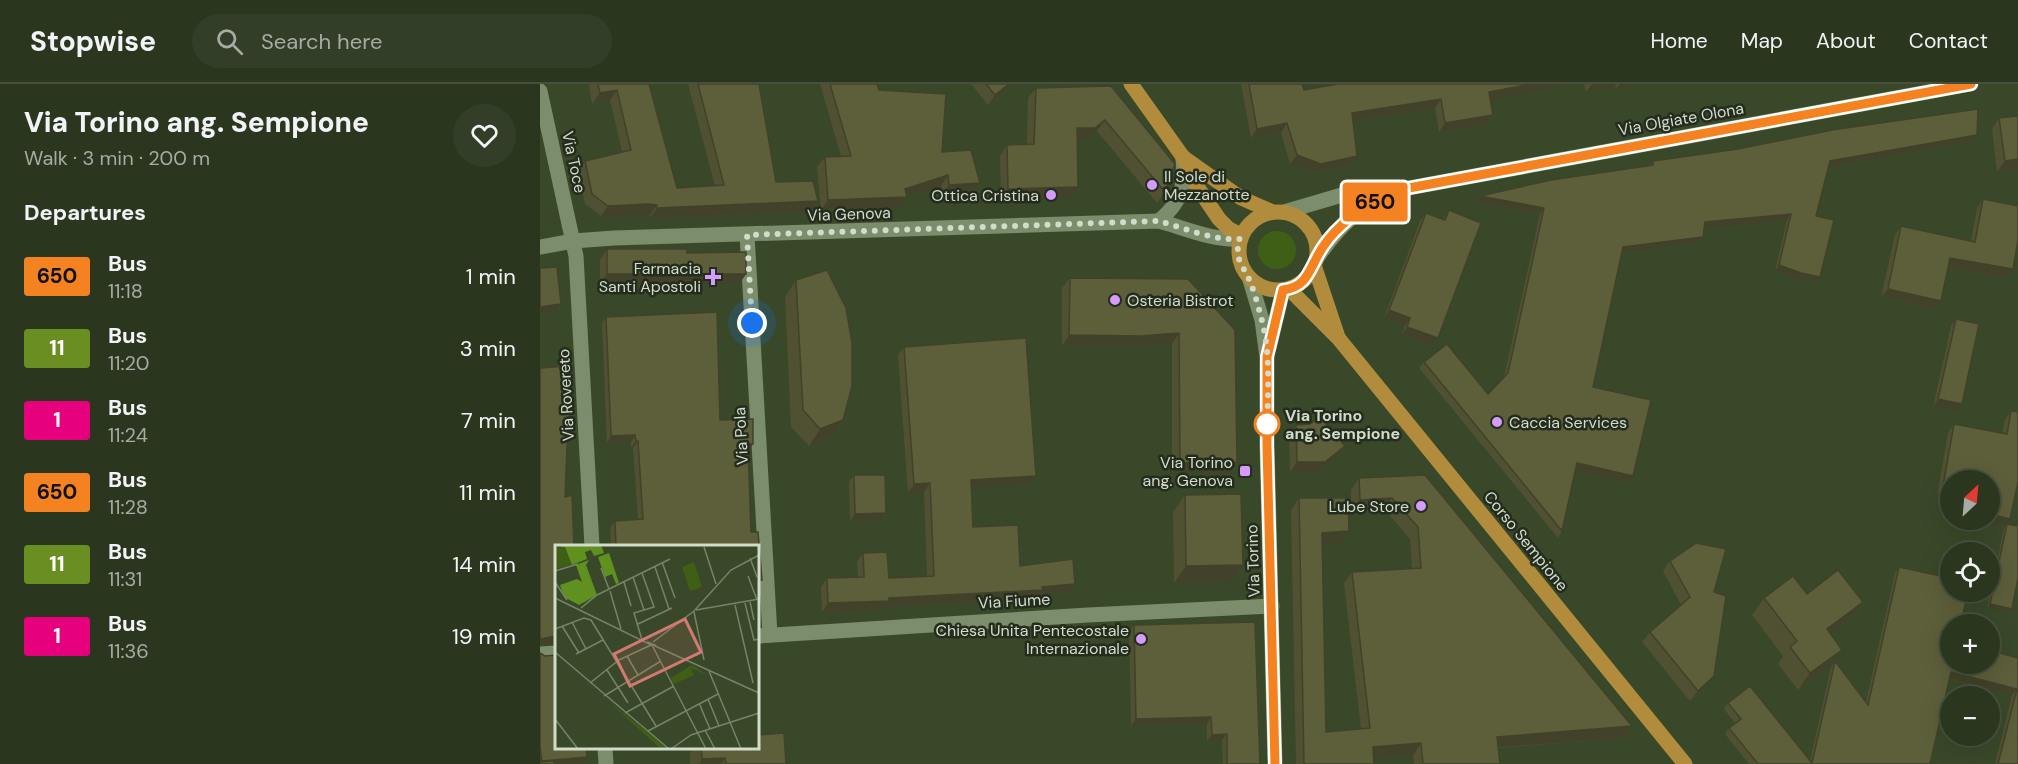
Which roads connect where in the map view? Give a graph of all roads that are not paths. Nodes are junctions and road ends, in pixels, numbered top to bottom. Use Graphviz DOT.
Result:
graph roads {
  1 [pos="1132,84"];
  2 [pos="1971,84"];
  3 [pos="1910,90"];
  4 [pos="540,91"];
  5 [pos="1183,157"];
  6 [pos="1398,190"];
  7 [pos="1278,212"];
  8 [pos="1159,221"];
  9 [pos="747,235"];
  10 [pos="1241,237"];
  11 [pos="573,241"];
  12 [pos="540,247"];
  13 [pos="1316,262"];
  14 [pos="1250,280"];
  15 [pos="1286,290"];
  16 [pos="1339,339"];
  17 [pos="1267,357"];
  18 [pos="592,545"];
  19 [pos="1272,606"];
  20 [pos="764,635"];
  21 [pos="555,652"];
  22 [pos="540,654"];
  23 [pos="605,749"];
  24 [pos="606,764"];
  25 [pos="1275,764"];
  26 [pos="1685,764"];
  1 -- 5 [label="main road, Corso Sempione"];
  2 -- 3 [label="street, Via Olgiate Olona"];
  3 -- 6 [label="street, Via Olgiate Olona"];
  4 -- 11 [label="street, Via Toce"];
  5 -- 7 [label="main road, Corso Sempione"];
  5 -- 8 [label="street"];
  5 -- 10 [label="main road, Corso Sempione"];
  6 -- 7 [label="street, Via Olgiate Olona"];
  6 -- 13 [label="street, Via Olgiate Olona"];
  7 -- 10 [label="main road"];
  7 -- 13 [label="main road, Corso Sempione"];
  8 -- 9 [label="street, Via Genova"];
  8 -- 10 [label="street, Via Genova"];
  9 -- 11 [label="street, Via Genova"];
  9 -- 20 [label="street, Via Pola"];
  10 -- 14 [label="main road"];
  11 -- 12 [label="street, Via Genova"];
  11 -- 18 [label="street, Via Rovereto"];
  13 -- 15 [label="main road"];
  13 -- 16 [label="main road, Corso Sempione"];
  14 -- 15 [label="main road"];
  14 -- 17 [label="street, Via Torino"];
  15 -- 16 [label="main road, Corso Sempione"];
  15 -- 17 [label="street, Via Torino"];
  16 -- 26 [label="main road, Corso Sempione"];
  17 -- 19 [label="street, Via Torino"];
  19 -- 20 [label="street, Via Fiume"];
  19 -- 25 [label="street, Via Torino"];
  21 -- 22 [label="street"];
  23 -- 24 [label="street"];
}
